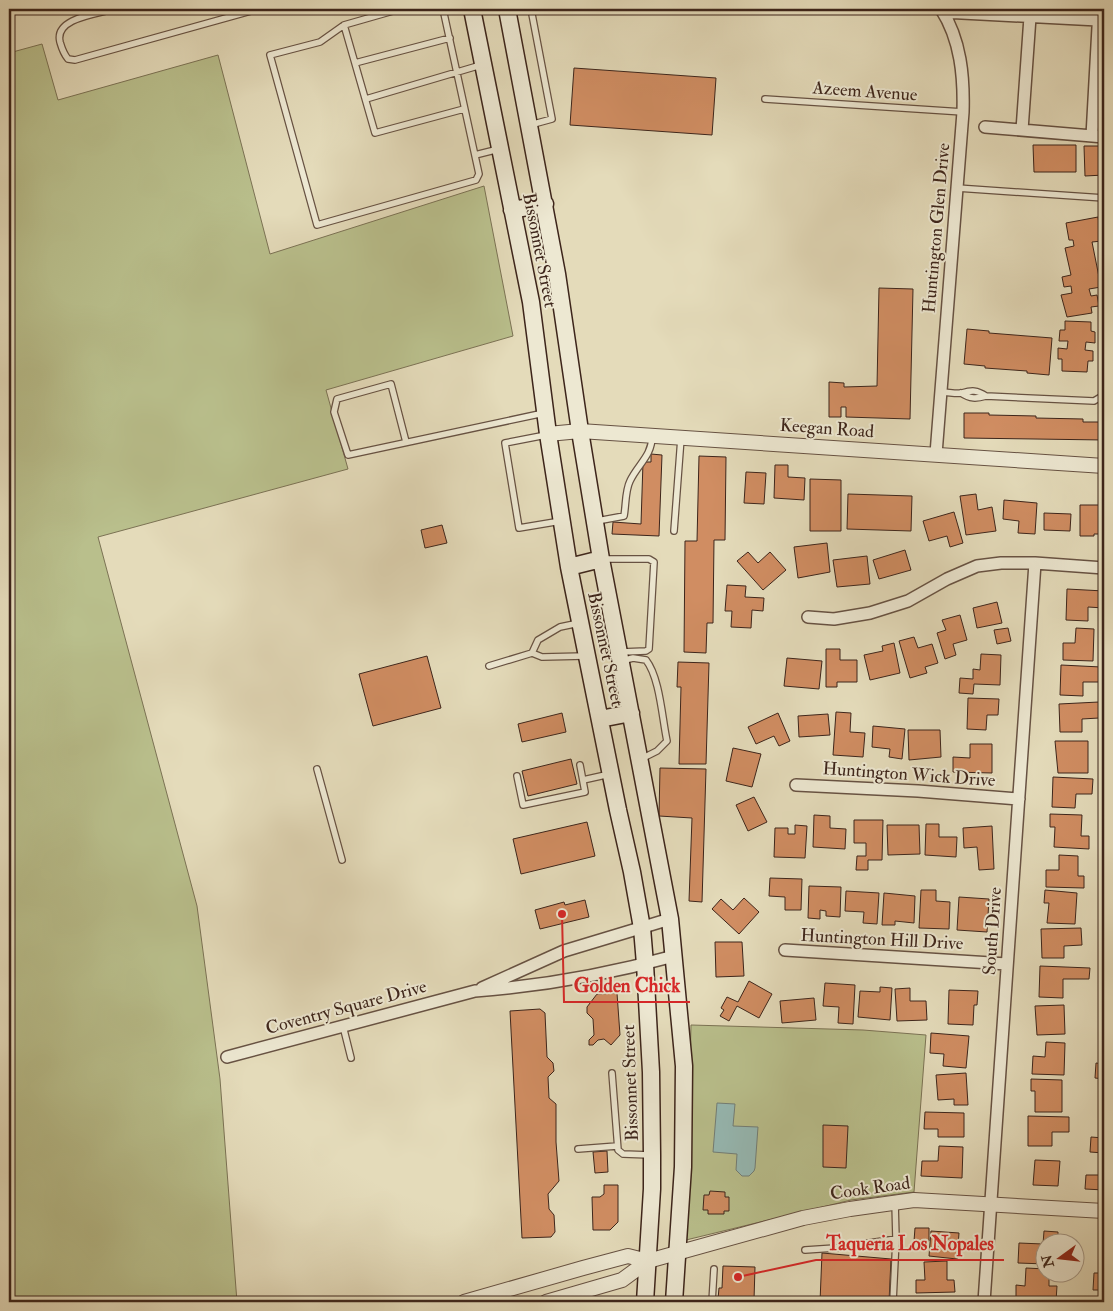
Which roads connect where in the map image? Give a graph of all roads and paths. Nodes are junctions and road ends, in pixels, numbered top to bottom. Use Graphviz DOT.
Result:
graph roads {
  1 [pos="114,9"];
  2 [pos="258,9"];
  3 [pos="400,9"];
  4 [pos="443,9"];
  5 [pos="472,9"];
  6 [pos="507,9"];
  7 [pos="531,9"];
  8 [pos="942,10"];
  9 [pos="1009,12"];
  10 [pos="1098,15"];
  11 [pos="1030,17"];
  12 [pos="344,25"];
  13 [pos="450,38"];
  14 [pos="355,63"];
  15 [pos="483,64"];
  16 [pos="457,72"];
  17 [pos="766,99"];
  18 [pos="366,100"];
  19 [pos="464,108"];
  20 [pos="963,112"];
  21 [pos="529,125"];
  22 [pos="985,127"];
  23 [pos="1022,130"];
  24 [pos="1092,136"];
  25 [pos="1104,137"];
  26 [pos="500,149"];
  27 [pos="474,155"];
  28 [pos="956,188"];
  29 [pos="1104,198"];
  30 [pos="545,204"];
  31 [pos="512,210"];
  32 [pos="941,392"];
  33 [pos="1104,394"];
  34 [pos="546,413"];
  35 [pos="580,431"];
  36 [pos="548,434"];
  37 [pos="652,436"];
  38 [pos="681,438"];
  39 [pos="406,442"];
  40 [pos="936,454"];
  41 [pos="1104,466"];
  42 [pos="562,521"];
  43 [pos="595,522"];
  44 [pos="674,531"];
  45 [pos="601,559"];
  46 [pos="1035,563"];
  47 [pos="568,567"];
  48 [pos="1104,568"];
  49 [pos="808,617"];
  50 [pos="580,623"];
  51 [pos="532,653"];
  52 [pos="587,656"];
  53 [pos="620,656"];
  54 [pos="489,666"];
  55 [pos="631,713"];
  56 [pos="600,719"];
  57 [pos="639,759"];
  58 [pos="580,765"];
  59 [pos="317,769"];
  60 [pos="611,774"];
  61 [pos="517,776"];
  62 [pos="582,780"];
  63 [pos="796,784"];
  64 [pos="1019,799"];
  65 [pos="342,860"];
  66 [pos="670,919"];
  67 [pos="642,928"];
  68 [pos="785,950"];
  69 [pos="674,956"];
  70 [pos="645,964"];
  71 [pos="1007,964"];
  72 [pos="475,992"];
  73 [pos="343,1026"];
  74 [pos="227,1057"];
  75 [pos="351,1058"];
  76 [pos="612,1073"];
  77 [pos="616,1146"];
  78 [pos="578,1149"];
  79 [pos="652,1155"];
  80 [pos="895,1202"];
  81 [pos="991,1204"];
  82 [pos="1104,1211"];
  83 [pos="896,1238"];
  84 [pos="805,1250"];
  85 [pos="678,1252"];
  86 [pos="648,1261"];
  87 [pos="714,1269"];
  88 [pos="573,1299"];
  89 [pos="464,1302"];
  90 [pos="546,1302"];
  91 [pos="645,1302"];
  92 [pos="674,1302"];
  93 [pos="712,1302"];
  94 [pos="893,1302"];
  95 [pos="984,1302"];
  1 -- 2 [label="lane"];
  3 -- 12 [label="lane"];
  4 -- 13 [label="lane"];
  5 -- 15 [label="main road, Bissonnet Street"];
  6 -- 21 [label="main road, Bissonnet Street"];
  7 -- 21 [label="lane"];
  8 -- 9 [label="street"];
  8 -- 20 [label="street, Huntington Glen Drive"];
  9 -- 11 [label="street"];
  10 -- 11 [label="street"];
  10 -- 24 [label="street"];
  11 -- 23 [label="street"];
  12 -- 14 [label="lane"];
  12 -- 27 [label="lane"];
  13 -- 14 [label="lane"];
  13 -- 16 [label="lane"];
  14 -- 18 [label="lane"];
  15 -- 16 [label="lane"];
  15 -- 26 [label="main road, Bissonnet Street"];
  16 -- 18 [label="lane"];
  16 -- 19 [label="lane"];
  17 -- 20 [label="lane, Azeem Avenue"];
  18 -- 19 [label="lane"];
  19 -- 27 [label="lane"];
  20 -- 28 [label="street, Huntington Glen Drive"];
  21 -- 30 [label="main road, Bissonnet Street"];
  22 -- 23 [label="street"];
  23 -- 24 [label="street"];
  24 -- 25 [label="street"];
  26 -- 27 [label="lane"];
  26 -- 31 [label="main road, Bissonnet Street"];
  28 -- 29 [label="lane"];
  28 -- 32 [label="street, Huntington Glen Drive"];
  30 -- 31 [label="main road"];
  30 -- 35 [label="main road, Bissonnet Street"];
  31 -- 34 [label="main road, Bissonnet Street"];
  32 -- 33 [label="lane"];
  32 -- 40 [label="street, Huntington Glen Drive"];
  34 -- 36 [label="main road, Bissonnet Street"];
  34 -- 39 [label="lane"];
  35 -- 36 [label="street, Keegan Road"];
  35 -- 37 [label="street, Keegan Road"];
  35 -- 43 [label="main road, Bissonnet Street"];
  36 -- 42 [label="main road, Bissonnet Street"];
  36 -- 42 [label="lane"];
  37 -- 38 [label="street, Keegan Road"];
  37 -- 43 [label="lane"];
  38 -- 40 [label="street, Keegan Road"];
  38 -- 44 [label="lane"];
  39 -- 39 [label="lane"];
  40 -- 41 [label="street, Keegan Road"];
  42 -- 47 [label="main road, Bissonnet Street"];
  43 -- 45 [label="main road, Bissonnet Street"];
  45 -- 47 [label="main road"];
  45 -- 53 [label="main road, Bissonnet Street"];
  45 -- 53 [label="lane"];
  46 -- 48 [label="street"];
  46 -- 49 [label="street"];
  46 -- 64 [label="street, South Drive"];
  47 -- 50 [label="main road, Bissonnet Street"];
  50 -- 51 [label="lane"];
  50 -- 52 [label="main road, Bissonnet Street"];
  51 -- 52 [label="lane"];
  51 -- 54 [label="lane"];
  52 -- 56 [label="main road, Bissonnet Street"];
  53 -- 55 [label="main road, Bissonnet Street"];
  53 -- 57 [label="lane"];
  55 -- 56 [label="main road"];
  55 -- 57 [label="main road, Bissonnet Street"];
  56 -- 60 [label="main road, Bissonnet Street"];
  57 -- 66 [label="main road, Bissonnet Street"];
  58 -- 62 [label="lane"];
  59 -- 65 [label="lane"];
  60 -- 62 [label="lane"];
  60 -- 67 [label="main road, Bissonnet Street"];
  61 -- 62 [label="lane"];
  63 -- 64 [label="street, Huntington Wick Drive"];
  64 -- 71 [label="street, South Drive"];
  66 -- 67 [label="street, Coventry Square Drive"];
  66 -- 69 [label="main road, Bissonnet Street"];
  67 -- 70 [label="main road, Bissonnet Street"];
  67 -- 72 [label="street, Coventry Square Drive"];
  68 -- 71 [label="street, Huntington Hill Drive"];
  69 -- 70 [label="street, Coventry Square Drive"];
  69 -- 85 [label="main road, Bissonnet Street"];
  70 -- 72 [label="street, Coventry Square Drive"];
  70 -- 79 [label="main road, Bissonnet Street"];
  71 -- 81 [label="street, South Drive"];
  72 -- 73 [label="street, Coventry Square Drive"];
  73 -- 74 [label="street, Coventry Square Drive"];
  73 -- 75 [label="lane"];
  76 -- 77 [label="lane"];
  77 -- 78 [label="lane"];
  77 -- 79 [label="lane"];
  79 -- 86 [label="main road, Bissonnet Street"];
  80 -- 81 [label="street, Cook Road"];
  80 -- 83 [label="lane"];
  80 -- 85 [label="street, Cook Road"];
  81 -- 82 [label="street, Cook Road"];
  81 -- 95 [label="street, South Drive"];
  83 -- 84 [label="lane"];
  83 -- 94 [label="lane"];
  85 -- 86 [label="street, Cook Road"];
  85 -- 92 [label="main road, Bissonnet Street"];
  86 -- 88 [label="street, Cook Road"];
  86 -- 89 [label="street, Cook Road"];
  86 -- 91 [label="main road, Bissonnet Street"];
  87 -- 93 [label="lane"];
  88 -- 90 [label="street, Cook Road"];
}
